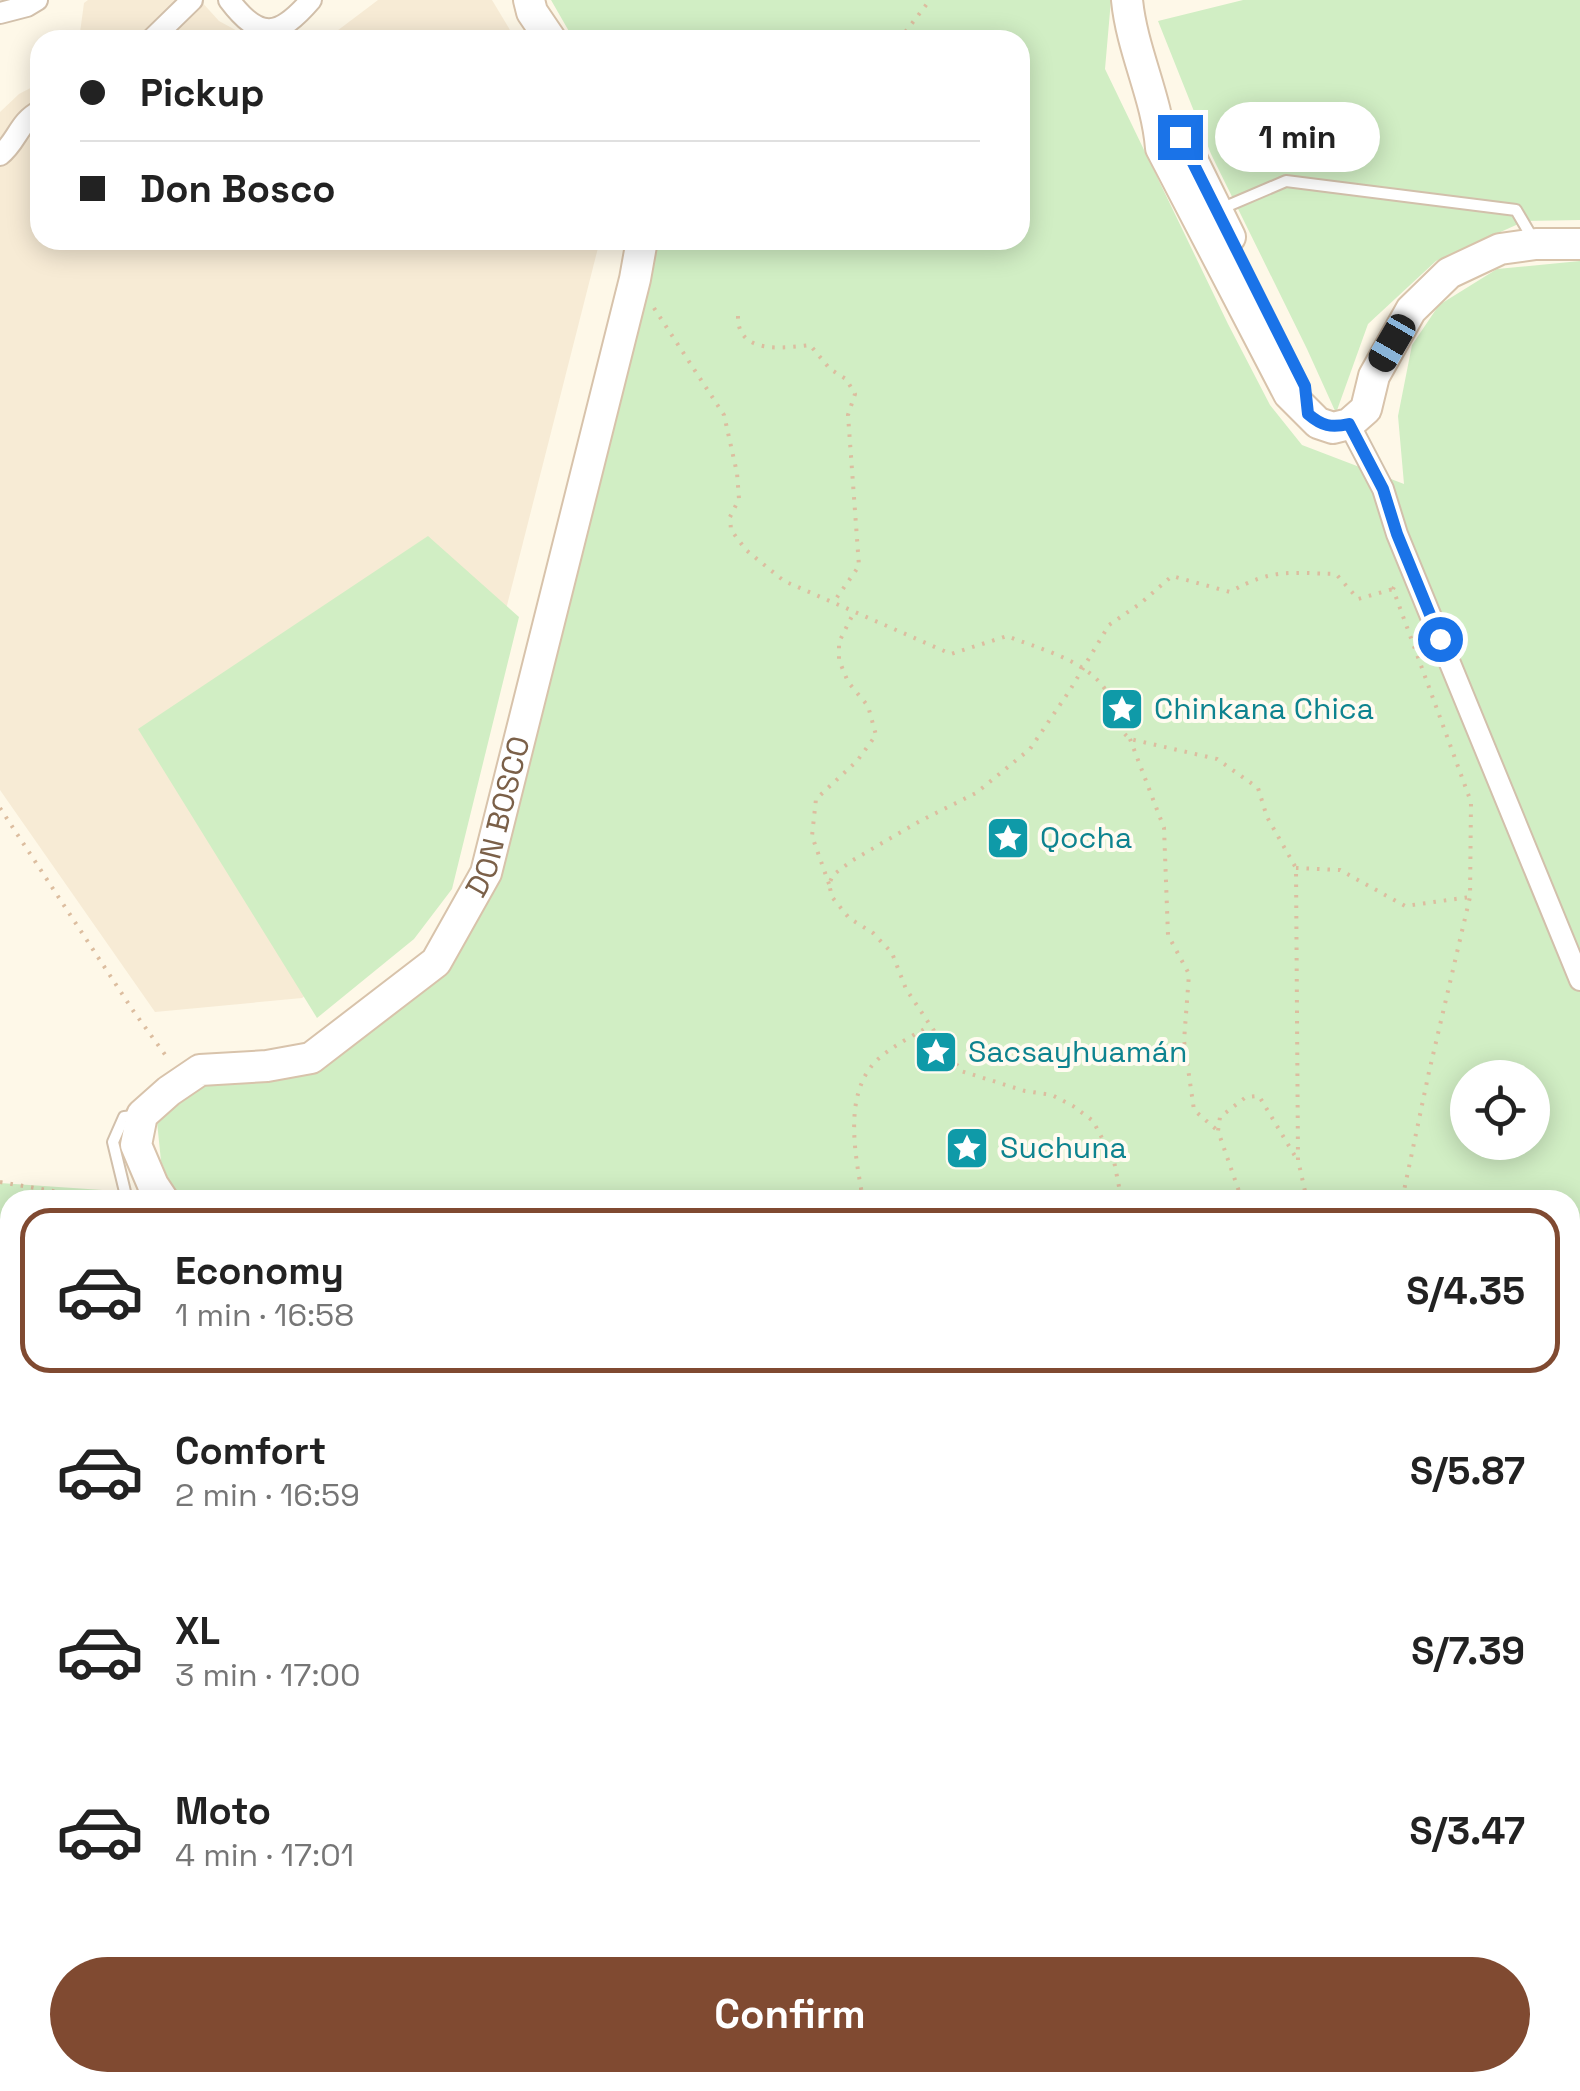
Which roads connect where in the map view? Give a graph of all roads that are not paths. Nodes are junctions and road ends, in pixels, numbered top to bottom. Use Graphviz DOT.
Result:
graph roads {
  1 [pos="38,0"];
  2 [pos="192,0"];
  3 [pos="228,0"];
  4 [pos="311,0"];
  5 [pos="528,0"];
  6 [pos="1127,0"];
  7 [pos="0,13"];
  8 [pos="161,30"];
  9 [pos="545,30"];
  10 [pos="30,118"];
  11 [pos="1159,124"];
  12 [pos="0,156"];
  13 [pos="1217,210"];
  14 [pos="1536,244"];
  15 [pos="1580,244"];
  16 [pos="640,250"];
  17 [pos="1308,414"];
  18 [pos="1349,424"];
  19 [pos="1580,980"];
  20 [pos="142,1115"];
  21 [pos="125,1190"];
  22 [pos="156,1190"];
  1 -- 7 [label="street"];
  2 -- 8 [label="street"];
  3 -- 4 [label="street"];
  5 -- 9 [label="street"];
  6 -- 11 [label="street"];
  10 -- 12 [label="street"];
  11 -- 13 [label="street"];
  11 -- 17 [label="street"];
  13 -- 14 [label="lane"];
  13 -- 17 [label="street"];
  14 -- 15 [label="street"];
  14 -- 18 [label="street"];
  16 -- 20 [label="street, DON BOSCO"];
  17 -- 18 [label="street"];
  18 -- 19 [label="street"];
  20 -- 21 [label="lane"];
  20 -- 22 [label="street"];
}
